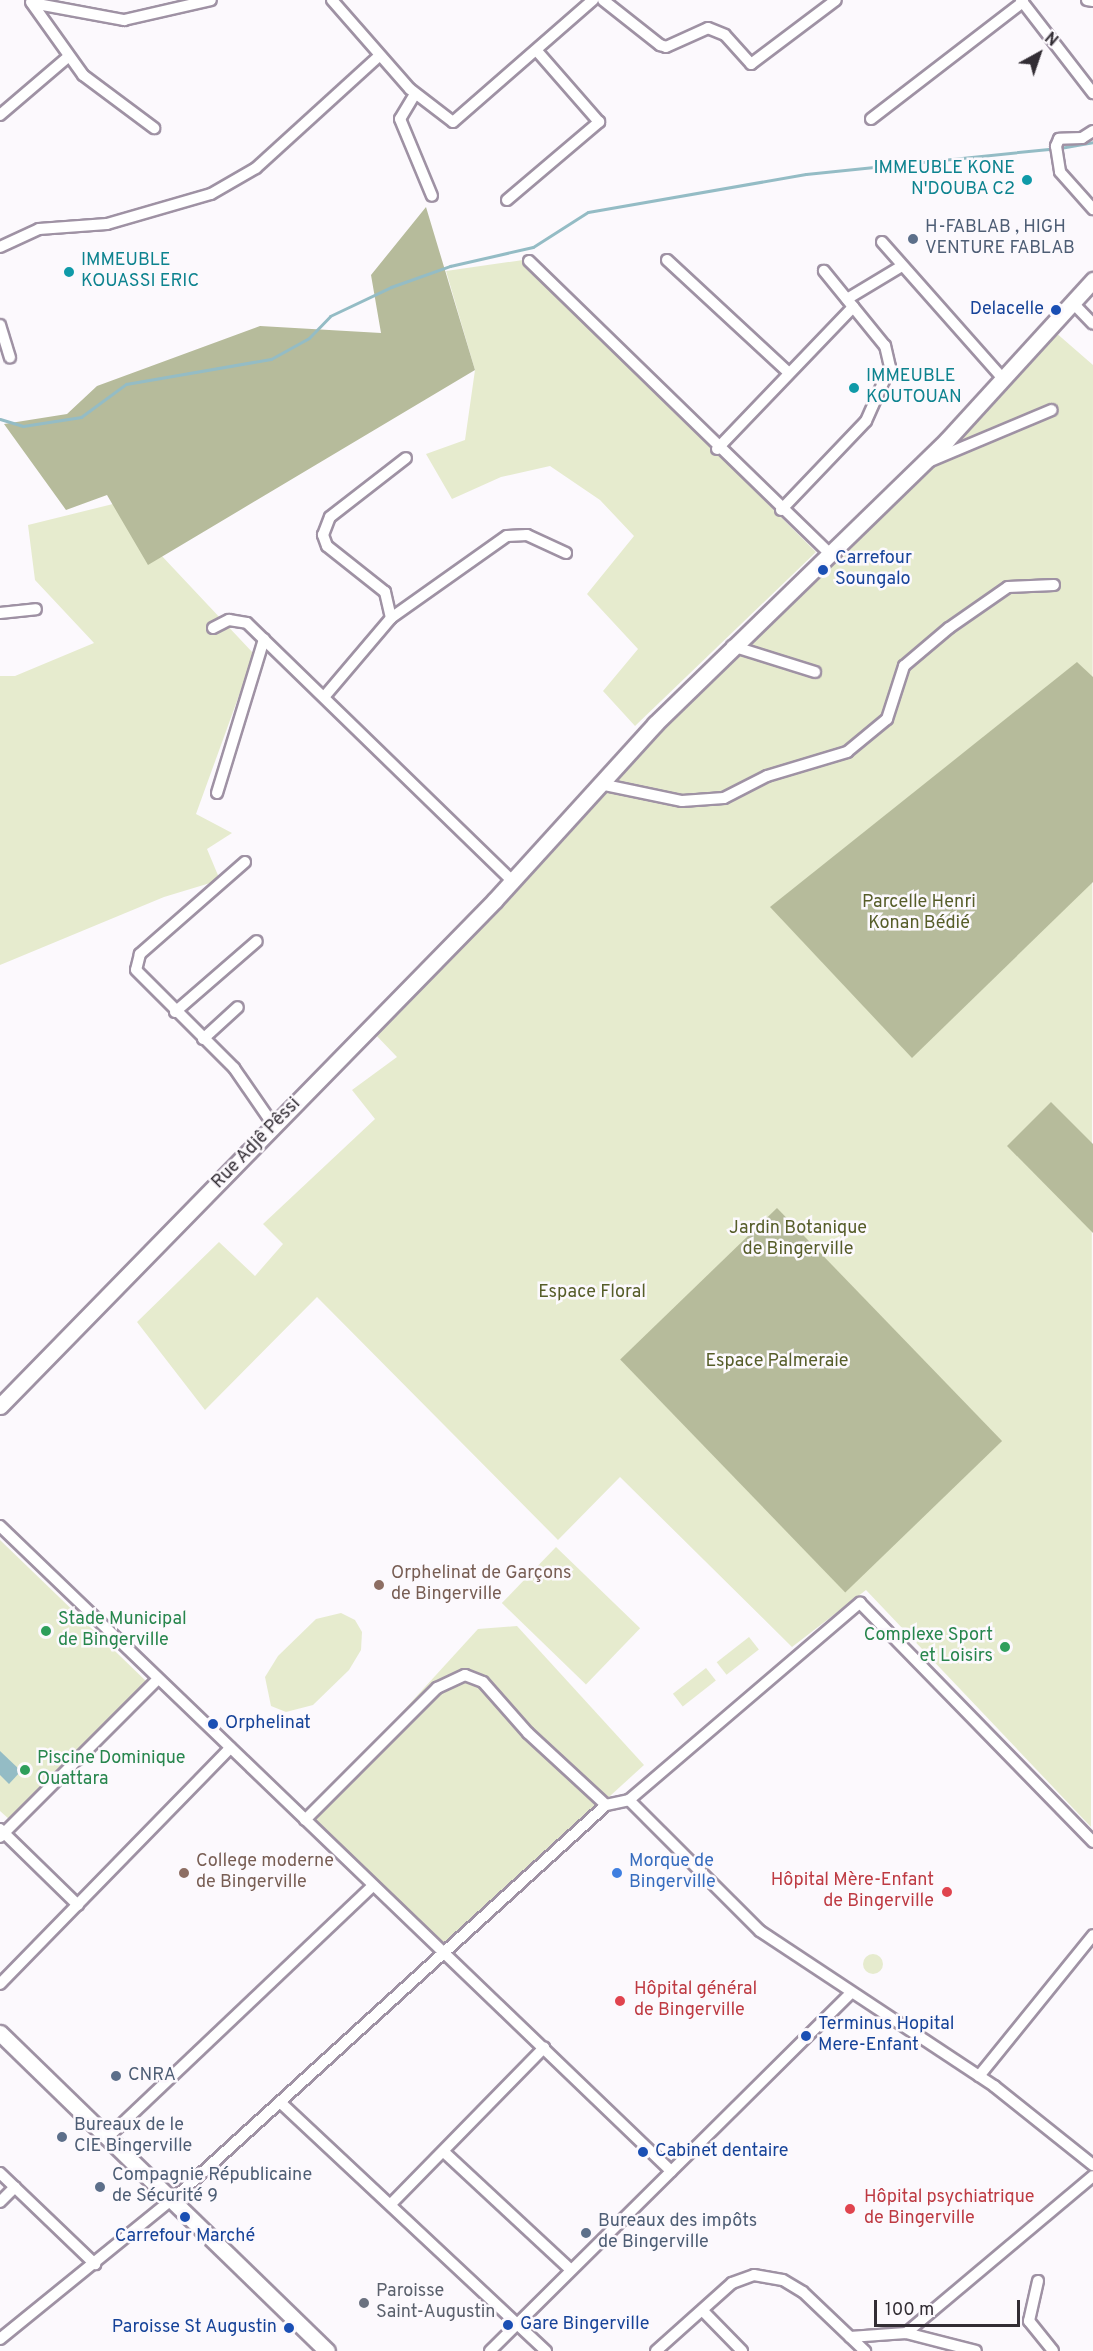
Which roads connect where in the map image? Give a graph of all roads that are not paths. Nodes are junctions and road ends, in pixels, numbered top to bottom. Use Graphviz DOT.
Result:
graph roads {
  1 [pos="211,0"];
  2 [pos="332,0"];
  3 [pos="593,0"];
  4 [pos="603,0"];
  5 [pos="836,0"];
  6 [pos="1087,0"];
  7 [pos="1022,1"];
  8 [pos="1093,1"];
  9 [pos="31,2"];
  10 [pos="537,51"];
  11 [pos="379,56"];
  12 [pos="68,57"];
  13 [pos="1093,93"];
  14 [pos="415,94"];
  15 [pos="0,116"];
  16 [pos="871,119"];
  17 [pos="154,128"];
  18 [pos="1093,131"];
  19 [pos="432,196"];
  20 [pos="507,201"];
  21 [pos="1093,209"];
  22 [pos="882,242"];
  23 [pos="0,247"];
  24 [pos="667,260"];
  25 [pos="529,261"];
  26 [pos="902,266"];
  27 [pos="824,271"];
  28 [pos="1093,280"];
  29 [pos="1072,302"];
  30 [pos="850,303"];
  31 [pos="1093,324"];
  32 [pos="0,325"];
  33 [pos="10,358"];
  34 [pos="788,372"];
  35 [pos="1003,379"];
  36 [pos="1052,410"];
  37 [pos="717,449"];
  38 [pos="406,458"];
  39 [pos="922,464"];
  40 [pos="781,510"];
  41 [pos="566,553"];
  42 [pos="830,554"];
  43 [pos="1054,585"];
  44 [pos="36,609"];
  45 [pos="0,613"];
  46 [pos="391,618"];
  47 [pos="213,628"];
  48 [pos="264,639"];
  49 [pos="732,646"];
  50 [pos="815,672"];
  51 [pos="324,697"];
  52 [pos="600,784"];
  53 [pos="217,793"];
  54 [pos="245,862"];
  55 [pos="512,881"];
  56 [pos="257,941"];
  57 [pos="238,1007"];
  58 [pos="175,1012"];
  59 [pos="203,1039"];
  60 [pos="274,1126"];
  61 [pos="0,1406"];
  62 [pos="0,1526"];
  63 [pos="158,1679"];
  64 [pos="230,1748"];
  65 [pos="629,1800"];
  66 [pos="606,1805"];
  67 [pos="305,1820"];
  68 [pos="2,1833"];
  69 [pos="1093,1842"];
  70 [pos="373,1886"];
  71 [pos="78,1905"];
  72 [pos="1093,1935"];
  73 [pos="446,1952"];
  74 [pos="0,1984"];
  75 [pos="852,1994"];
  76 [pos="0,2033"];
  77 [pos="544,2048"];
  78 [pos="979,2076"];
  79 [pos="281,2103"];
  80 [pos="107,2138"];
  81 [pos="444,2152"];
  82 [pos="1093,2165"];
  83 [pos="671,2171"];
  84 [pos="0,2173"];
  85 [pos="1093,2176"];
  86 [pos="15,2187"];
  87 [pos="171,2200"];
  88 [pos="0,2202"];
  89 [pos="391,2204"];
  90 [pos="94,2264"];
  91 [pos="571,2270"];
  92 [pos="1038,2281"];
  93 [pos="703,2311"];
  94 [pos="517,2323"];
  95 [pos="906,2333"];
  96 [pos="850,2337"];
  97 [pos="0,2338"];
  98 [pos="663,2349"];
  99 [pos="327,2351"];
  100 [pos="490,2351"];
  101 [pos="546,2351"];
  102 [pos="742,2351"];
  103 [pos="865,2351"];
  104 [pos="976,2351"];
  105 [pos="1053,2351"];
  1 -- 9 [label="street"];
  2 -- 11 [label="street"];
  3 -- 10 [label="street"];
  4 -- 5 [label="street"];
  6 -- 8 [label="street"];
  7 -- 13 [label="street"];
  7 -- 16 [label="street"];
  9 -- 12 [label="street"];
  10 -- 14 [label="street"];
  10 -- 20 [label="street"];
  11 -- 14 [label="street"];
  11 -- 23 [label="street"];
  12 -- 15 [label="street"];
  12 -- 17 [label="street"];
  14 -- 19 [label="street"];
  18 -- 21 [label="street"];
  22 -- 26 [label="street"];
  24 -- 34 [label="street"];
  25 -- 37 [label="street"];
  26 -- 30 [label="street"];
  26 -- 35 [label="street"];
  27 -- 30 [label="street"];
  28 -- 29 [label="street, Rue Adjê Pêssi"];
  29 -- 31 [label="street"];
  29 -- 35 [label="street, Rue Adjê Pêssi"];
  30 -- 34 [label="street"];
  30 -- 40 [label="street"];
  32 -- 33 [label="street"];
  34 -- 37 [label="street"];
  35 -- 39 [label="street, Rue Adjê Pêssi"];
  36 -- 39 [label="street"];
  37 -- 40 [label="street"];
  38 -- 46 [label="street"];
  39 -- 42 [label="street, Rue Adjê Pêssi"];
  40 -- 42 [label="street"];
  41 -- 46 [label="street"];
  42 -- 49 [label="street, Rue Adjê Pêssi"];
  43 -- 52 [label="street"];
  44 -- 45 [label="street"];
  46 -- 51 [label="street"];
  47 -- 48 [label="street"];
  48 -- 51 [label="street"];
  48 -- 53 [label="street"];
  49 -- 50 [label="street"];
  49 -- 52 [label="street, Rue Adjê Pêssi"];
  51 -- 55 [label="street"];
  52 -- 55 [label="street, Rue Adjê Pêssi"];
  54 -- 58 [label="street"];
  55 -- 60 [label="street, Rue Adjê Pêssi"];
  56 -- 58 [label="street"];
  57 -- 59 [label="street"];
  58 -- 59 [label="street"];
  59 -- 60 [label="street"];
  60 -- 61 [label="street, Rue Adjê Pêssi"];
  62 -- 63 [label="street"];
  63 -- 64 [label="street"];
  63 -- 68 [label="street"];
  64 -- 67 [label="street"];
  64 -- 71 [label="street"];
  65 -- 66 [label="street"];
  65 -- 69 [label="street"];
  65 -- 75 [label="street"];
  66 -- 67 [label="street"];
  66 -- 73 [label="street"];
  67 -- 70 [label="street"];
  68 -- 71 [label="street"];
  70 -- 73 [label="street"];
  70 -- 80 [label="street"];
  71 -- 74 [label="street"];
  72 -- 78 [label="street"];
  73 -- 77 [label="street"];
  73 -- 79 [label="street"];
  75 -- 78 [label="street"];
  75 -- 83 [label="street"];
  76 -- 80 [label="street"];
  77 -- 81 [label="street"];
  77 -- 83 [label="street"];
  78 -- 82 [label="street"];
  79 -- 87 [label="street"];
  79 -- 89 [label="street"];
  80 -- 87 [label="street"];
  81 -- 89 [label="street"];
  81 -- 91 [label="street"];
  83 -- 91 [label="street"];
  84 -- 86 [label="street"];
  85 -- 95 [label="street"];
  86 -- 88 [label="street"];
  86 -- 90 [label="street"];
  87 -- 90 [label="street"];
  87 -- 99 [label="street"];
  89 -- 94 [label="street"];
  90 -- 97 [label="street"];
  91 -- 94 [label="street"];
  92 -- 105 [label="street"];
  93 -- 96 [label="street"];
  93 -- 98 [label="street"];
  93 -- 102 [label="street"];
  94 -- 100 [label="street"];
  94 -- 101 [label="street"];
  95 -- 96 [label="street"];
  95 -- 104 [label="street"];
  96 -- 103 [label="street"];
}
